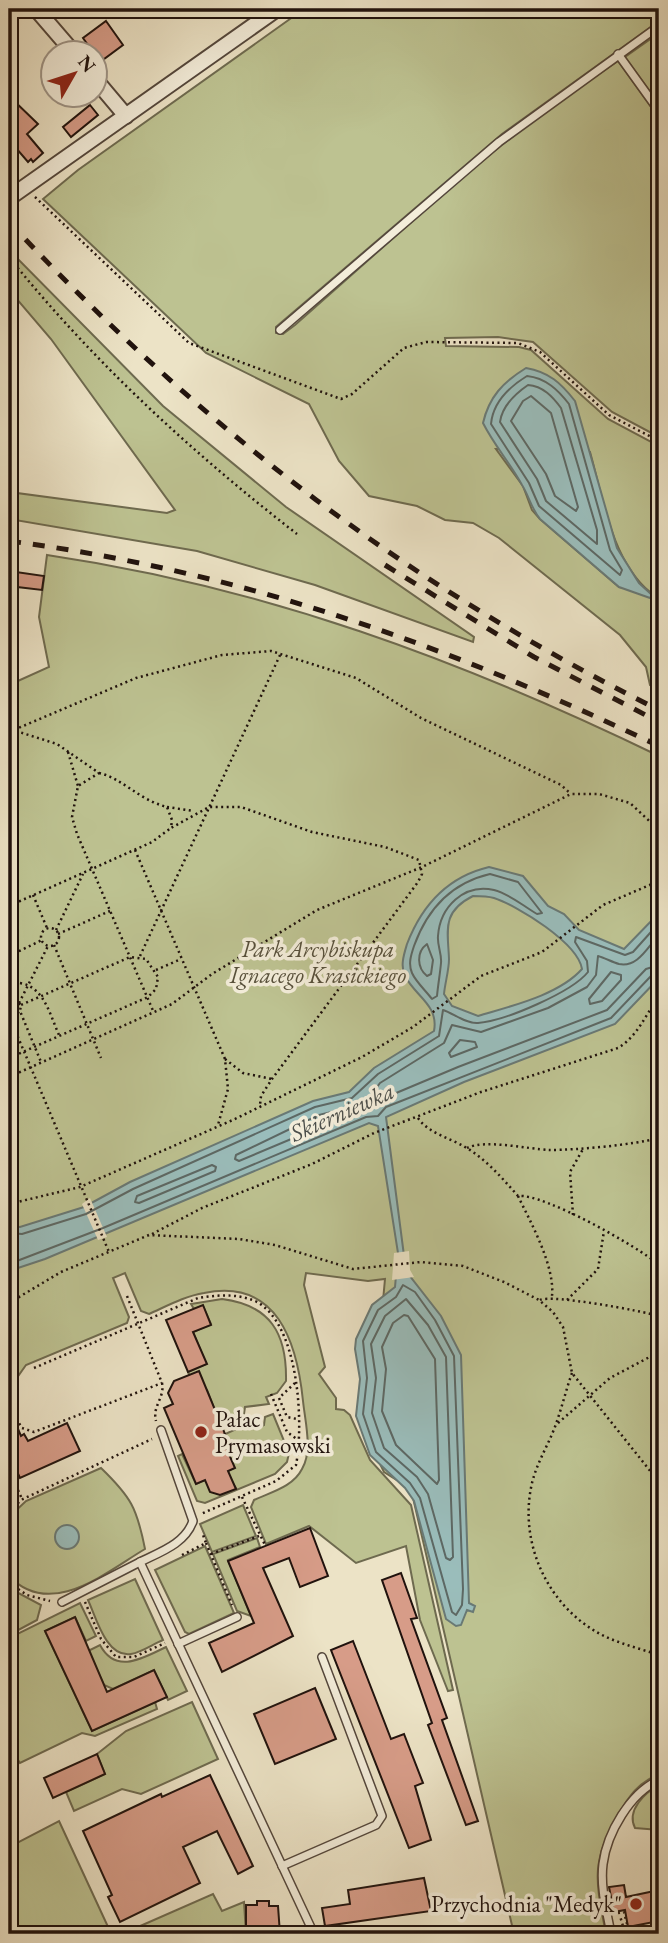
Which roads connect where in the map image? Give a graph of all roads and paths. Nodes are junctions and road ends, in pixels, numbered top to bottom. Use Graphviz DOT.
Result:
graph roads {
  1 [pos="36,9"];
  2 [pos="277,9"];
  3 [pos="659,26"];
  4 [pos="61,38"];
  5 [pos="618,54"];
  6 [pos="108,95"];
  7 [pos="659,111"];
  8 [pos="126,116"];
  9 [pos="12,191"];
  10 [pos="33,195"];
  11 [pos="9,261"];
  12 [pos="280,330"];
  13 [pos="659,441"];
  14 [pos="297,534"];
  15 [pos="281,653"];
  16 [pos="15,730"];
  17 [pos="9,732"];
  18 [pos="68,752"];
  19 [pos="99,773"];
  20 [pos="78,786"];
  21 [pos="571,794"];
  22 [pos="167,807"];
  23 [pos="209,807"];
  24 [pos="198,811"];
  25 [pos="171,828"];
  26 [pos="659,830"];
  27 [pos="135,850"];
  28 [pos="422,867"];
  29 [pos="92,869"];
  30 [pos="83,873"];
  31 [pos="659,881"];
  32 [pos="33,895"];
  33 [pos="9,906"];
  34 [pos="110,911"];
  35 [pos="161,912"];
  36 [pos="47,929"];
  37 [pos="57,932"];
  38 [pos="42,940"];
  39 [pos="54,945"];
  40 [pos="48,946"];
  41 [pos="9,956"];
  42 [pos="140,956"];
  43 [pos="130,957"];
  44 [pos="181,959"];
  45 [pos="156,970"];
  46 [pos="9,984"];
  47 [pos="70,984"];
  48 [pos="29,985"];
  49 [pos="193,988"];
  50 [pos="43,996"];
  51 [pos="148,997"];
  52 [pos="659,997"];
  53 [pos="10,1002"];
  54 [pos="19,1003"];
  55 [pos="20,1011"];
  56 [pos="155,1013"];
  57 [pos="9,1018"];
  58 [pos="87,1024"];
  59 [pos="59,1036"];
  60 [pos="93,1040"];
  61 [pos="35,1047"];
  62 [pos="9,1048"];
  63 [pos="24,1052"];
  64 [pos="11,1057"];
  65 [pos="101,1058"];
  66 [pos="225,1059"];
  67 [pos="41,1062"];
  68 [pos="31,1069"];
  69 [pos="19,1073"];
  70 [pos="9,1077"];
  71 [pos="272,1079"];
  72 [pos="261,1107"];
  73 [pos="418,1117"];
  74 [pos="218,1125"];
  75 [pos="659,1138"];
  76 [pos="467,1148"];
  77 [pos="583,1148"];
  78 [pos="80,1187"];
  79 [pos="518,1196"];
  80 [pos="9,1204"];
  81 [pos="573,1215"];
  82 [pos="604,1231"];
  83 [pos="149,1235"];
  84 [pos="109,1252"];
  85 [pos="659,1264"];
  86 [pos="127,1296"];
  87 [pos="552,1296"];
  88 [pos="538,1300"];
  89 [pos="566,1300"];
  90 [pos="9,1303"];
  91 [pos="659,1316"];
  92 [pos="139,1323"];
  93 [pos="659,1352"];
  94 [pos="34,1368"];
  95 [pos="572,1373"];
  96 [pos="162,1383"];
  97 [pos="295,1383"];
  98 [pos="271,1394"];
  99 [pos="589,1395"];
  100 [pos="277,1407"];
  101 [pos="9,1415"];
  102 [pos="297,1419"];
  103 [pos="556,1425"];
  104 [pos="158,1434"];
  105 [pos="298,1440"];
  106 [pos="9,1470"];
  107 [pos="659,1482"];
  108 [pos="242,1497"];
  109 [pos="23,1499"];
  110 [pos="9,1510"];
  111 [pos="195,1516"];
  112 [pos="259,1536"];
  113 [pos="206,1544"];
  114 [pos="265,1545"];
  115 [pos="211,1554"];
  116 [pos="175,1558"];
  117 [pos="140,1562"];
  118 [pos="9,1583"];
  119 [pos="62,1602"];
  120 [pos="237,1617"];
  121 [pos="178,1644"];
  122 [pos="171,1653"];
  123 [pos="659,1655"];
  124 [pos="322,1657"];
  125 [pos="659,1780"];
  126 [pos="282,1866"];
  127 [pos="622,1912"];
  128 [pos="659,1932"];
  129 [pos="314,1934"];
  130 [pos="611,1934"];
  131 [pos="621,1934"];
  132 [pos="650,1934"];
  1 -- 4 [label="street"];
  2 -- 8 [label="street"];
  3 -- 5 [label="lane"];
  5 -- 7 [label="lane"];
  5 -- 12 [label="lane"];
  6 -- 8 [label="street"];
  8 -- 9 [label="street"];
  10 -- 13 [label="path"];
  11 -- 14 [label="path"];
  15 -- 16 [label="path"];
  15 -- 21 [label="path"];
  15 -- 23 [label="path"];
  16 -- 17 [label="path"];
  16 -- 18 [label="path"];
  18 -- 19 [label="path"];
  18 -- 20 [label="path"];
  19 -- 20 [label="path"];
  19 -- 22 [label="path"];
  20 -- 29 [label="path"];
  21 -- 26 [label="path"];
  21 -- 28 [label="path"];
  22 -- 24 [label="path"];
  22 -- 25 [label="path"];
  23 -- 24 [label="path"];
  23 -- 28 [label="path"];
  23 -- 35 [label="path"];
  24 -- 25 [label="path"];
  25 -- 27 [label="path"];
  27 -- 29 [label="path"];
  27 -- 35 [label="path"];
  28 -- 49 [label="path"];
  28 -- 71 [label="path"];
  29 -- 30 [label="path"];
  29 -- 34 [label="path"];
  30 -- 32 [label="path"];
  30 -- 37 [label="path"];
  31 -- 72 [label="path"];
  32 -- 33 [label="path"];
  32 -- 36 [label="path"];
  34 -- 37 [label="path"];
  34 -- 43 [label="path"];
  35 -- 42 [label="path"];
  35 -- 44 [label="path"];
  36 -- 37 [label="path"];
  36 -- 38 [label="path"];
  37 -- 39 [label="path"];
  38 -- 40 [label="path"];
  38 -- 41 [label="path"];
  39 -- 40 [label="path"];
  39 -- 47 [label="path"];
  40 -- 48 [label="path"];
  42 -- 43 [label="path"];
  42 -- 45 [label="path"];
  43 -- 47 [label="path"];
  43 -- 51 [label="path"];
  44 -- 45 [label="path"];
  44 -- 49 [label="path"];
  45 -- 51 [label="path"];
  46 -- 48 [label="path"];
  46 -- 54 [label="path"];
  47 -- 50 [label="path"];
  47 -- 58 [label="path"];
  48 -- 50 [label="path"];
  48 -- 54 [label="path"];
  49 -- 56 [label="path"];
  49 -- 66 [label="path"];
  50 -- 54 [label="path"];
  50 -- 59 [label="path"];
  51 -- 56 [label="path"];
  51 -- 58 [label="path"];
  52 -- 73 [label="path"];
  53 -- 54 [label="path"];
  54 -- 55 [label="path"];
  55 -- 57 [label="path"];
  55 -- 61 [label="path"];
  56 -- 60 [label="path"];
  57 -- 63 [label="path"];
  58 -- 59 [label="path"];
  58 -- 60 [label="path"];
  59 -- 61 [label="path"];
  60 -- 65 [label="path"];
  60 -- 67 [label="path"];
  61 -- 63 [label="path"];
  61 -- 67 [label="path"];
  62 -- 64 [label="path"];
  63 -- 64 [label="path"];
  63 -- 68 [label="path"];
  64 -- 69 [label="path"];
  66 -- 71 [label="path"];
  66 -- 74 [label="path"];
  67 -- 68 [label="path"];
  68 -- 69 [label="path"];
  68 -- 78 [label="path"];
  69 -- 70 [label="path"];
  71 -- 72 [label="path"];
  72 -- 74 [label="path"];
  73 -- 76 [label="path"];
  73 -- 83 [label="path"];
  74 -- 78 [label="path"];
  75 -- 77 [label="path"];
  76 -- 77 [label="path"];
  76 -- 79 [label="path"];
  77 -- 81 [label="path"];
  78 -- 80 [label="path"];
  78 -- 84 [label="path"];
  79 -- 81 [label="path"];
  79 -- 87 [label="path"];
  81 -- 82 [label="path"];
  82 -- 85 [label="path"];
  82 -- 89 [label="path"];
  83 -- 84 [label="path"];
  83 -- 88 [label="path"];
  84 -- 90 [label="path"];
  86 -- 92 [label="path"];
  87 -- 88 [label="path"];
  87 -- 89 [label="path"];
  88 -- 95 [label="path"];
  89 -- 91 [label="path"];
  92 -- 94 [label="path"];
  92 -- 96 [label="path"];
  92 -- 97 [label="path"];
  93 -- 99 [label="path"];
  95 -- 99 [label="path"];
  95 -- 103 [label="path"];
  96 -- 101 [label="path"];
  96 -- 104 [label="path"];
  97 -- 100 [label="path"];
  97 -- 102 [label="path"];
  98 -- 100 [label="path"];
  99 -- 103 [label="path"];
  99 -- 107 [label="path"];
  100 -- 102 [label="path"];
  100 -- 105 [label="path"];
  102 -- 105 [label="path"];
  103 -- 123 [label="path"];
  104 -- 109 [label="path"];
  104 -- 111 [label="lane"];
  105 -- 108 [label="path"];
  106 -- 109 [label="path"];
  108 -- 111 [label="path"];
  108 -- 112 [label="path"];
  109 -- 110 [label="path"];
  111 -- 113 [label="path"];
  111 -- 117 [label="lane"];
  112 -- 114 [label="path"];
  112 -- 115 [label="path"];
  113 -- 115 [label="path"];
  113 -- 116 [label="path"];
  115 -- 120 [label="path"];
  117 -- 119 [label="lane"];
  117 -- 121 [label="lane"];
  118 -- 119 [label="path"];
  119 -- 122 [label="path"];
  120 -- 121 [label="lane"];
  121 -- 126 [label="lane"];
  124 -- 126 [label="lane"];
  125 -- 130 [label="lane"];
  126 -- 129 [label="lane"];
  127 -- 131 [label="path"];
  128 -- 132 [label="path"];
}
